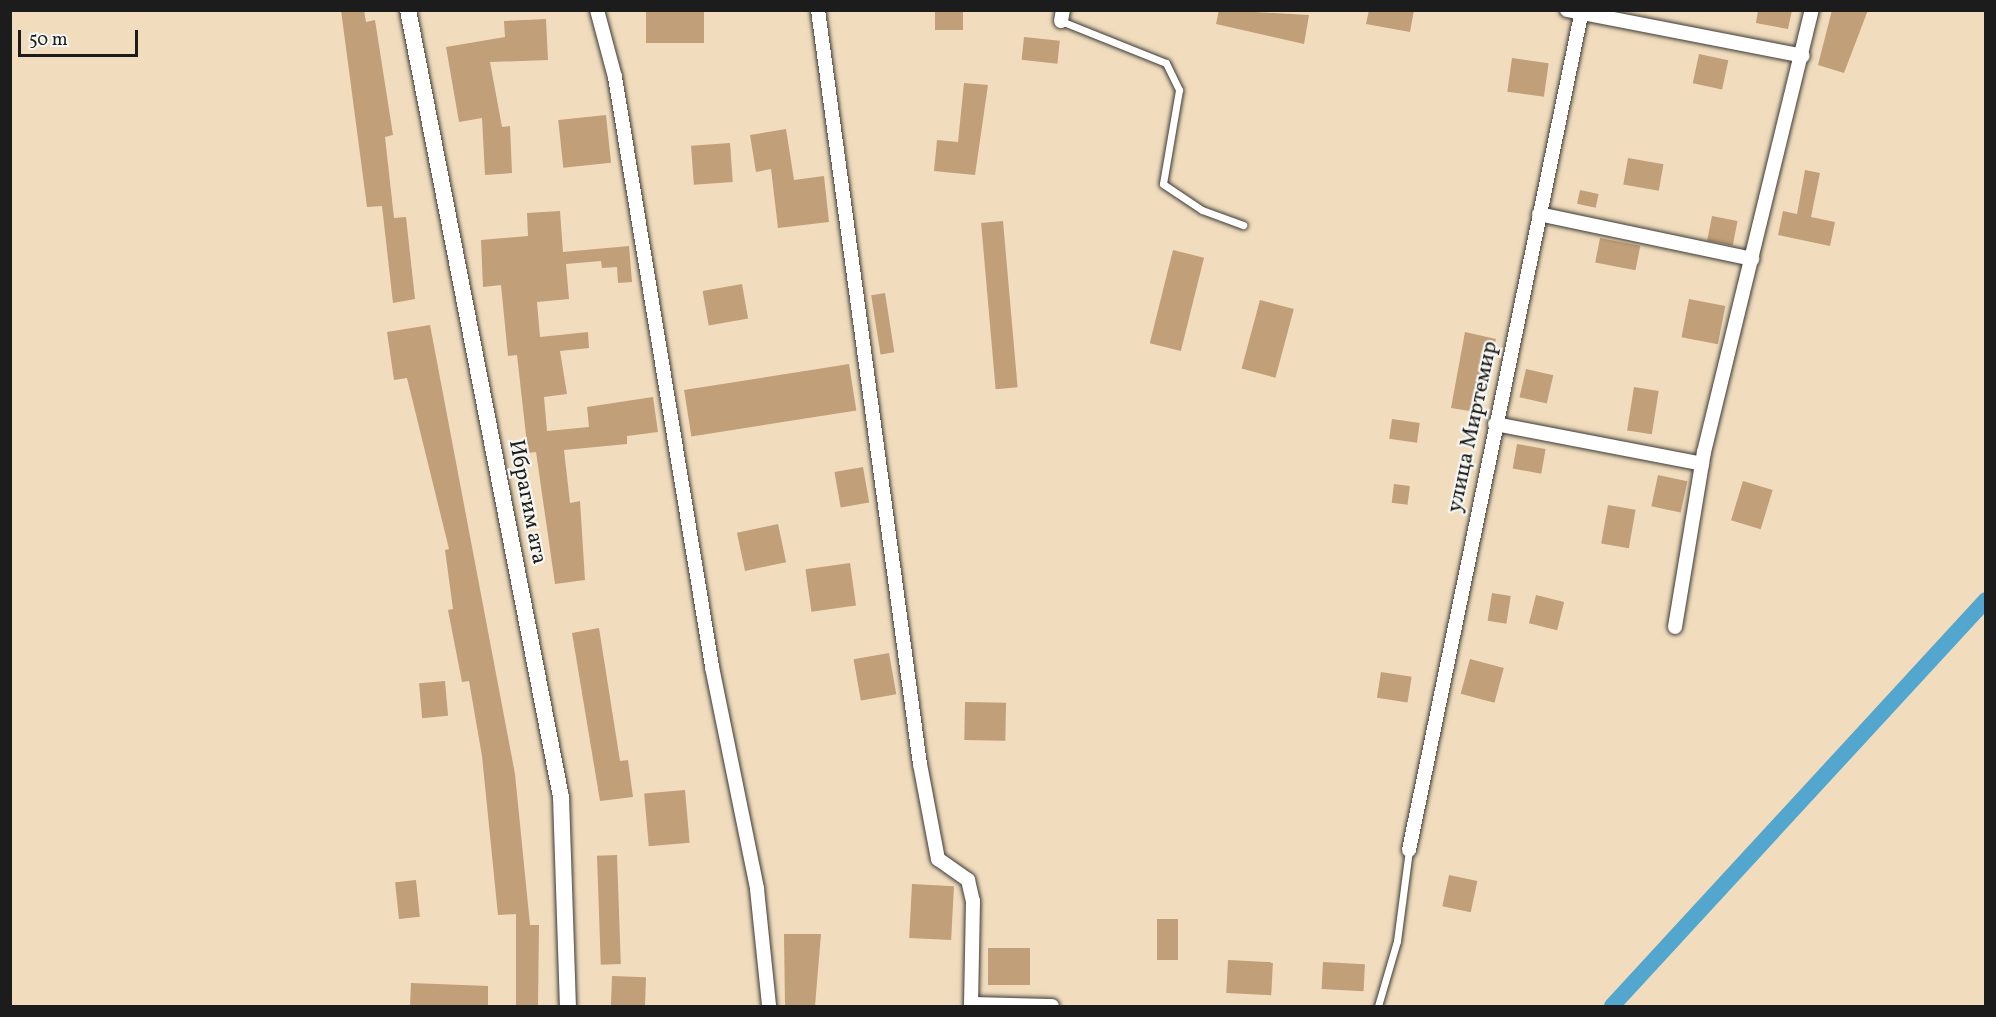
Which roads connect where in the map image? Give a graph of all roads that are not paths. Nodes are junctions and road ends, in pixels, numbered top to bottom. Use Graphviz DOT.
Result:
graph roads {
  1 [pos="408,10"];
  2 [pos="597,10"];
  3 [pos="818,10"];
  4 [pos="1812,10"];
  5 [pos="1577,11"];
  6 [pos="1062,16"];
  7 [pos="1803,56"];
  8 [pos="1539,214"];
  9 [pos="1243,225"];
  10 [pos="1752,259"];
  11 [pos="1496,424"];
  12 [pos="1702,464"];
  13 [pos="1675,627"];
  14 [pos="1409,850"];
  15 [pos="971,1005"];
  16 [pos="568,1006"];
  17 [pos="769,1006"];
  18 [pos="1052,1006"];
  19 [pos="1378,1006"];
  1 -- 16 [label="street, Ибрагим ата"];
  2 -- 17 [label="street"];
  3 -- 15 [label="street"];
  4 -- 7 [label="street"];
  5 -- 7 [label="street, улица Миртемир"];
  5 -- 8 [label="street, улица Миртемир"];
  6 -- 9 [label="lane"];
  7 -- 10 [label="street"];
  8 -- 10 [label="street"];
  8 -- 11 [label="street, улица Миртемир"];
  10 -- 12 [label="street"];
  11 -- 12 [label="street"];
  11 -- 14 [label="street, улица Миртемир"];
  12 -- 13 [label="street"];
  14 -- 19 [label="lane"];
  15 -- 18 [label="street"];
}
